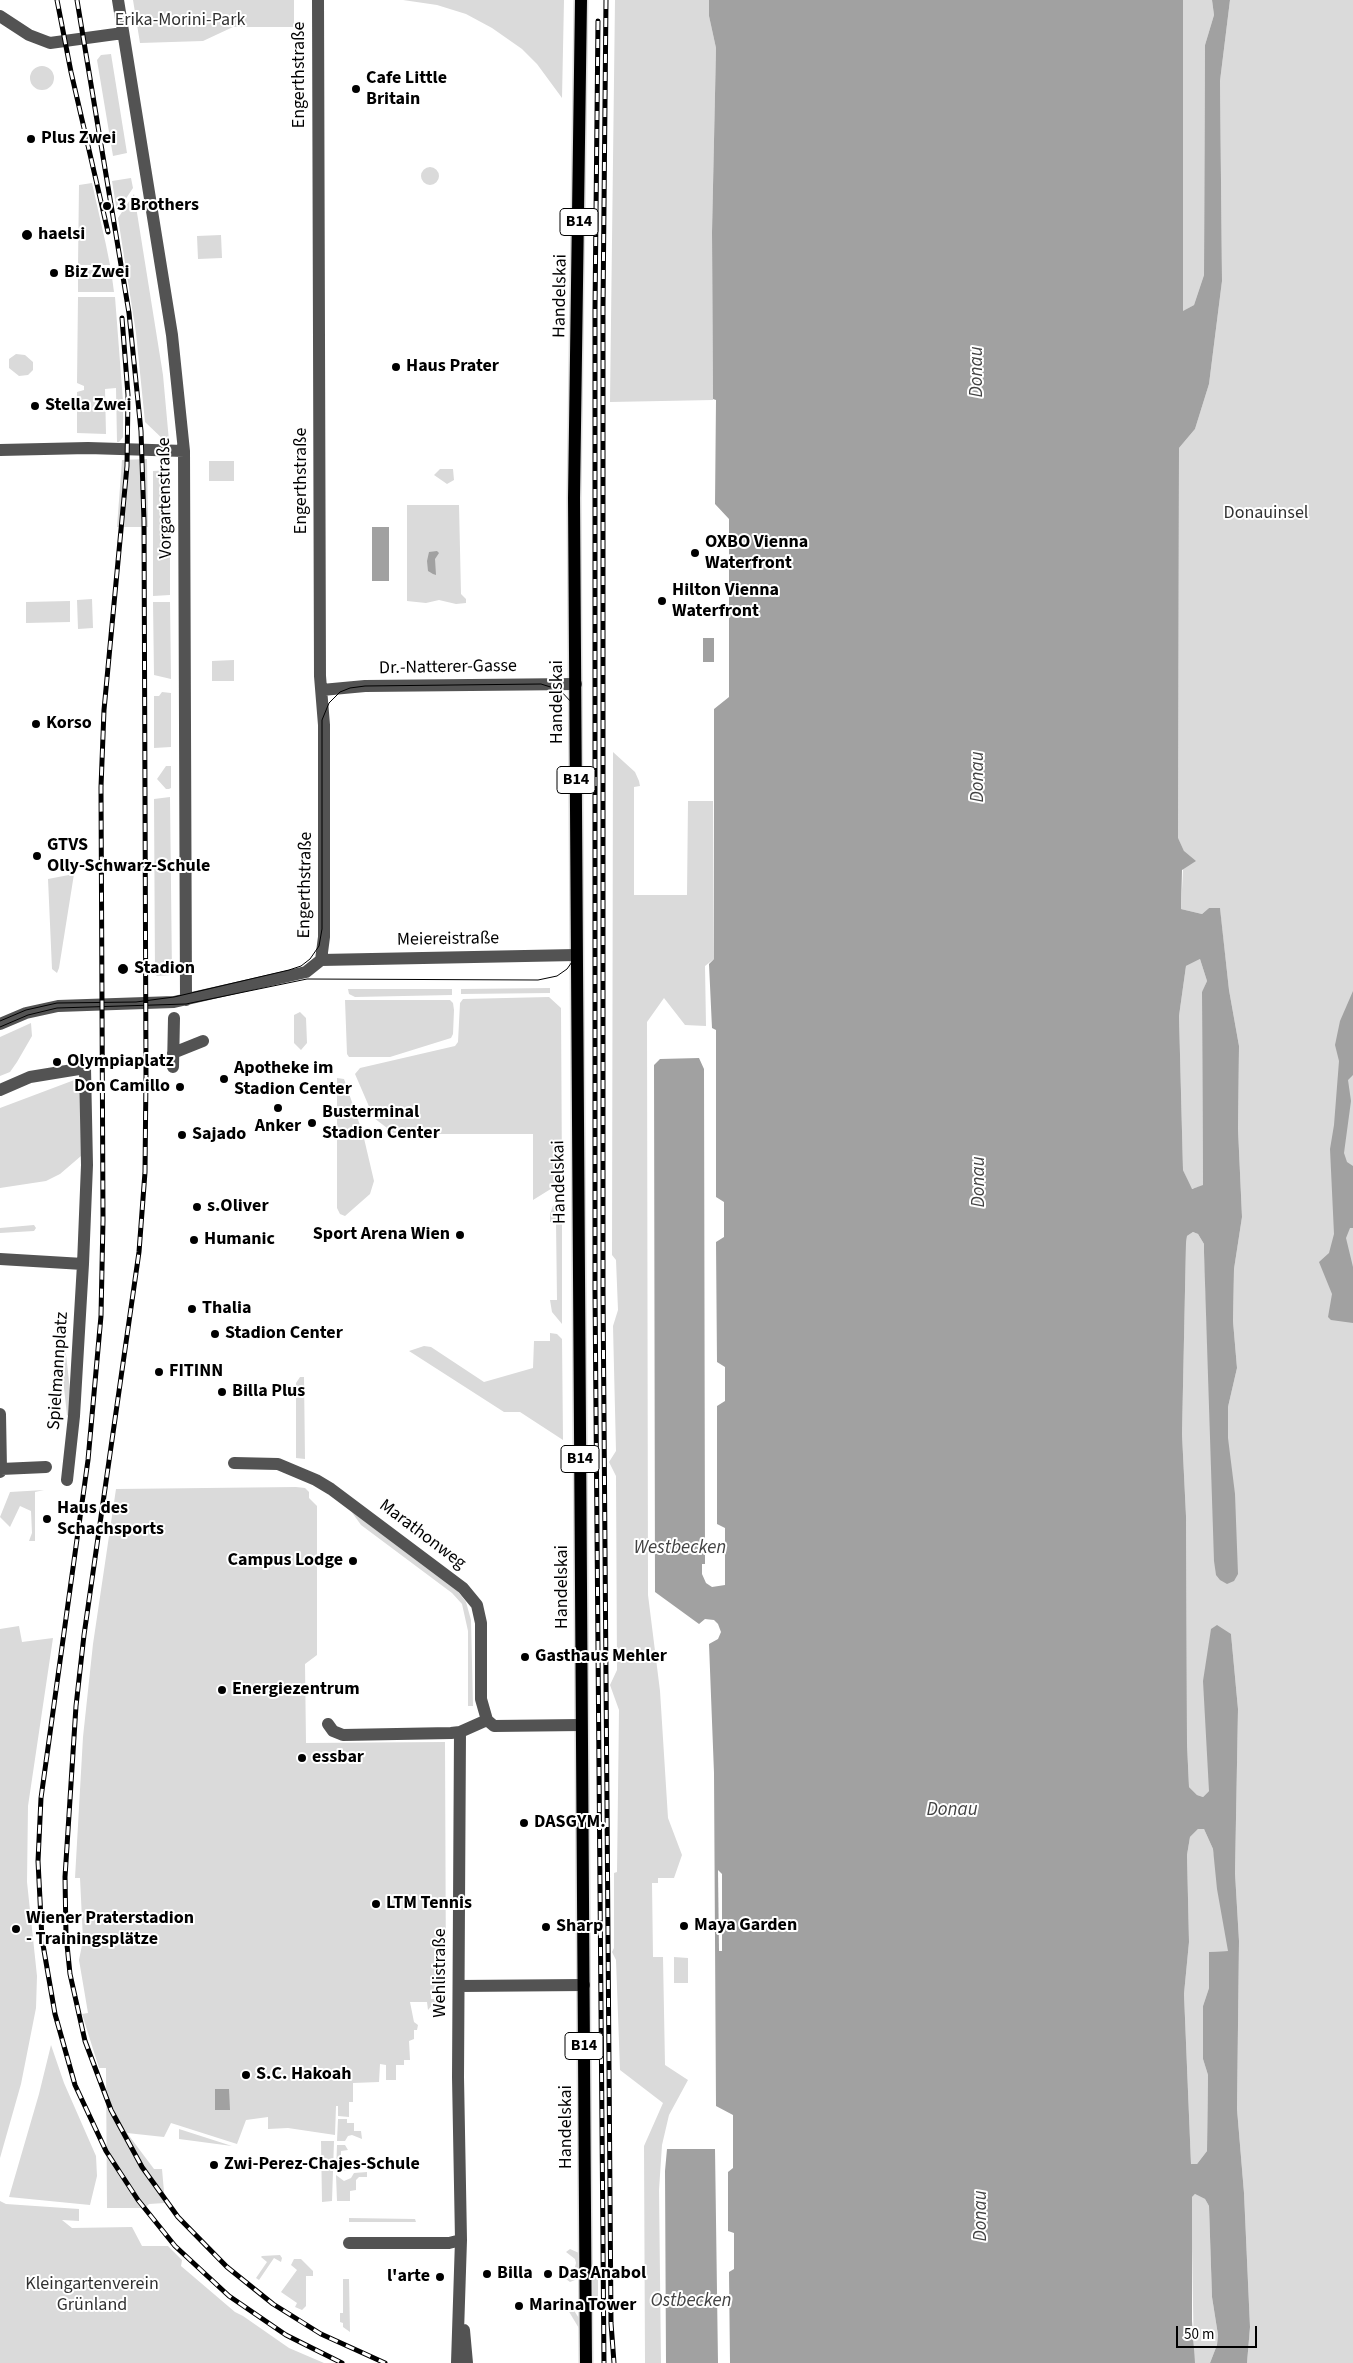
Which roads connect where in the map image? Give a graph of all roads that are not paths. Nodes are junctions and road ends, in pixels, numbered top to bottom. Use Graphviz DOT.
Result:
graph roads {
  1 [pos="118,0"];
  2 [pos="318,0"];
  3 [pos="581,0"];
  4 [pos="0,16"];
  5 [pos="123,33"];
  6 [pos="0,450"];
  7 [pos="184,451"];
  8 [pos="576,684"];
  9 [pos="322,690"];
  10 [pos="576,955"];
  11 [pos="321,960"];
  12 [pos="186,1000"];
  13 [pos="174,1018"];
  14 [pos="0,1024"];
  15 [pos="203,1041"];
  16 [pos="173,1053"];
  17 [pos="173,1067"];
  18 [pos="0,1090"];
  19 [pos="0,1259"];
  20 [pos="83,1264"];
  21 [pos="0,1414"];
  22 [pos="234,1464"];
  23 [pos="46,1467"];
  24 [pos="0,1471"];
  25 [pos="67,1480"];
  26 [pos="486,1720"];
  27 [pos="328,1724"];
  28 [pos="581,1725"];
  29 [pos="460,1732"];
  30 [pos="584,1985"];
  31 [pos="459,1986"];
  32 [pos="461,2240"];
  33 [pos="350,2243"];
  34 [pos="460,2290"];
  35 [pos="457,2363"];
  36 [pos="467,2363"];
  37 [pos="586,2363"];
  1 -- 5 [label="street, Vorgartenstraße"];
  2 -- 9 [label="street, Engerthstraße"];
  3 -- 8 [label="main road, Handelskai / B14"];
  4 -- 5 [label="street"];
  5 -- 7 [label="street, Vorgartenstraße"];
  6 -- 7 [label="street"];
  7 -- 12 [label="street, Vorgartenstraße"];
  8 -- 9 [label="street, Dr.-Natterer-Gasse"];
  8 -- 10 [label="main road, Handelskai / B14"];
  9 -- 11 [label="street, Engerthstraße"];
  10 -- 11 [label="street, Meiereistraße"];
  10 -- 28 [label="main road, Handelskai / B14"];
  11 -- 12 [label="street"];
  12 -- 14 [label="street"];
  13 -- 16 [label="street"];
  15 -- 16 [label="street"];
  16 -- 17 [label="street"];
  18 -- 20 [label="street, Spielmannplatz"];
  19 -- 20 [label="street"];
  20 -- 25 [label="street, Spielmannplatz"];
  21 -- 24 [label="street"];
  22 -- 26 [label="street, Marathonweg"];
  23 -- 24 [label="street"];
  26 -- 28 [label="street"];
  26 -- 29 [label="street"];
  27 -- 29 [label="street"];
  28 -- 30 [label="main road, Handelskai / B14"];
  29 -- 31 [label="street, Wehlistraße"];
  30 -- 31 [label="street"];
  30 -- 37 [label="main road, Handelskai / B14"];
  31 -- 32 [label="street, Wehlistraße"];
  32 -- 33 [label="street"];
  32 -- 34 [label="street, Wehlistraße"];
  34 -- 35 [label="street, Wehlistraße"];
  34 -- 36 [label="street, Wehlistraße"];
}
